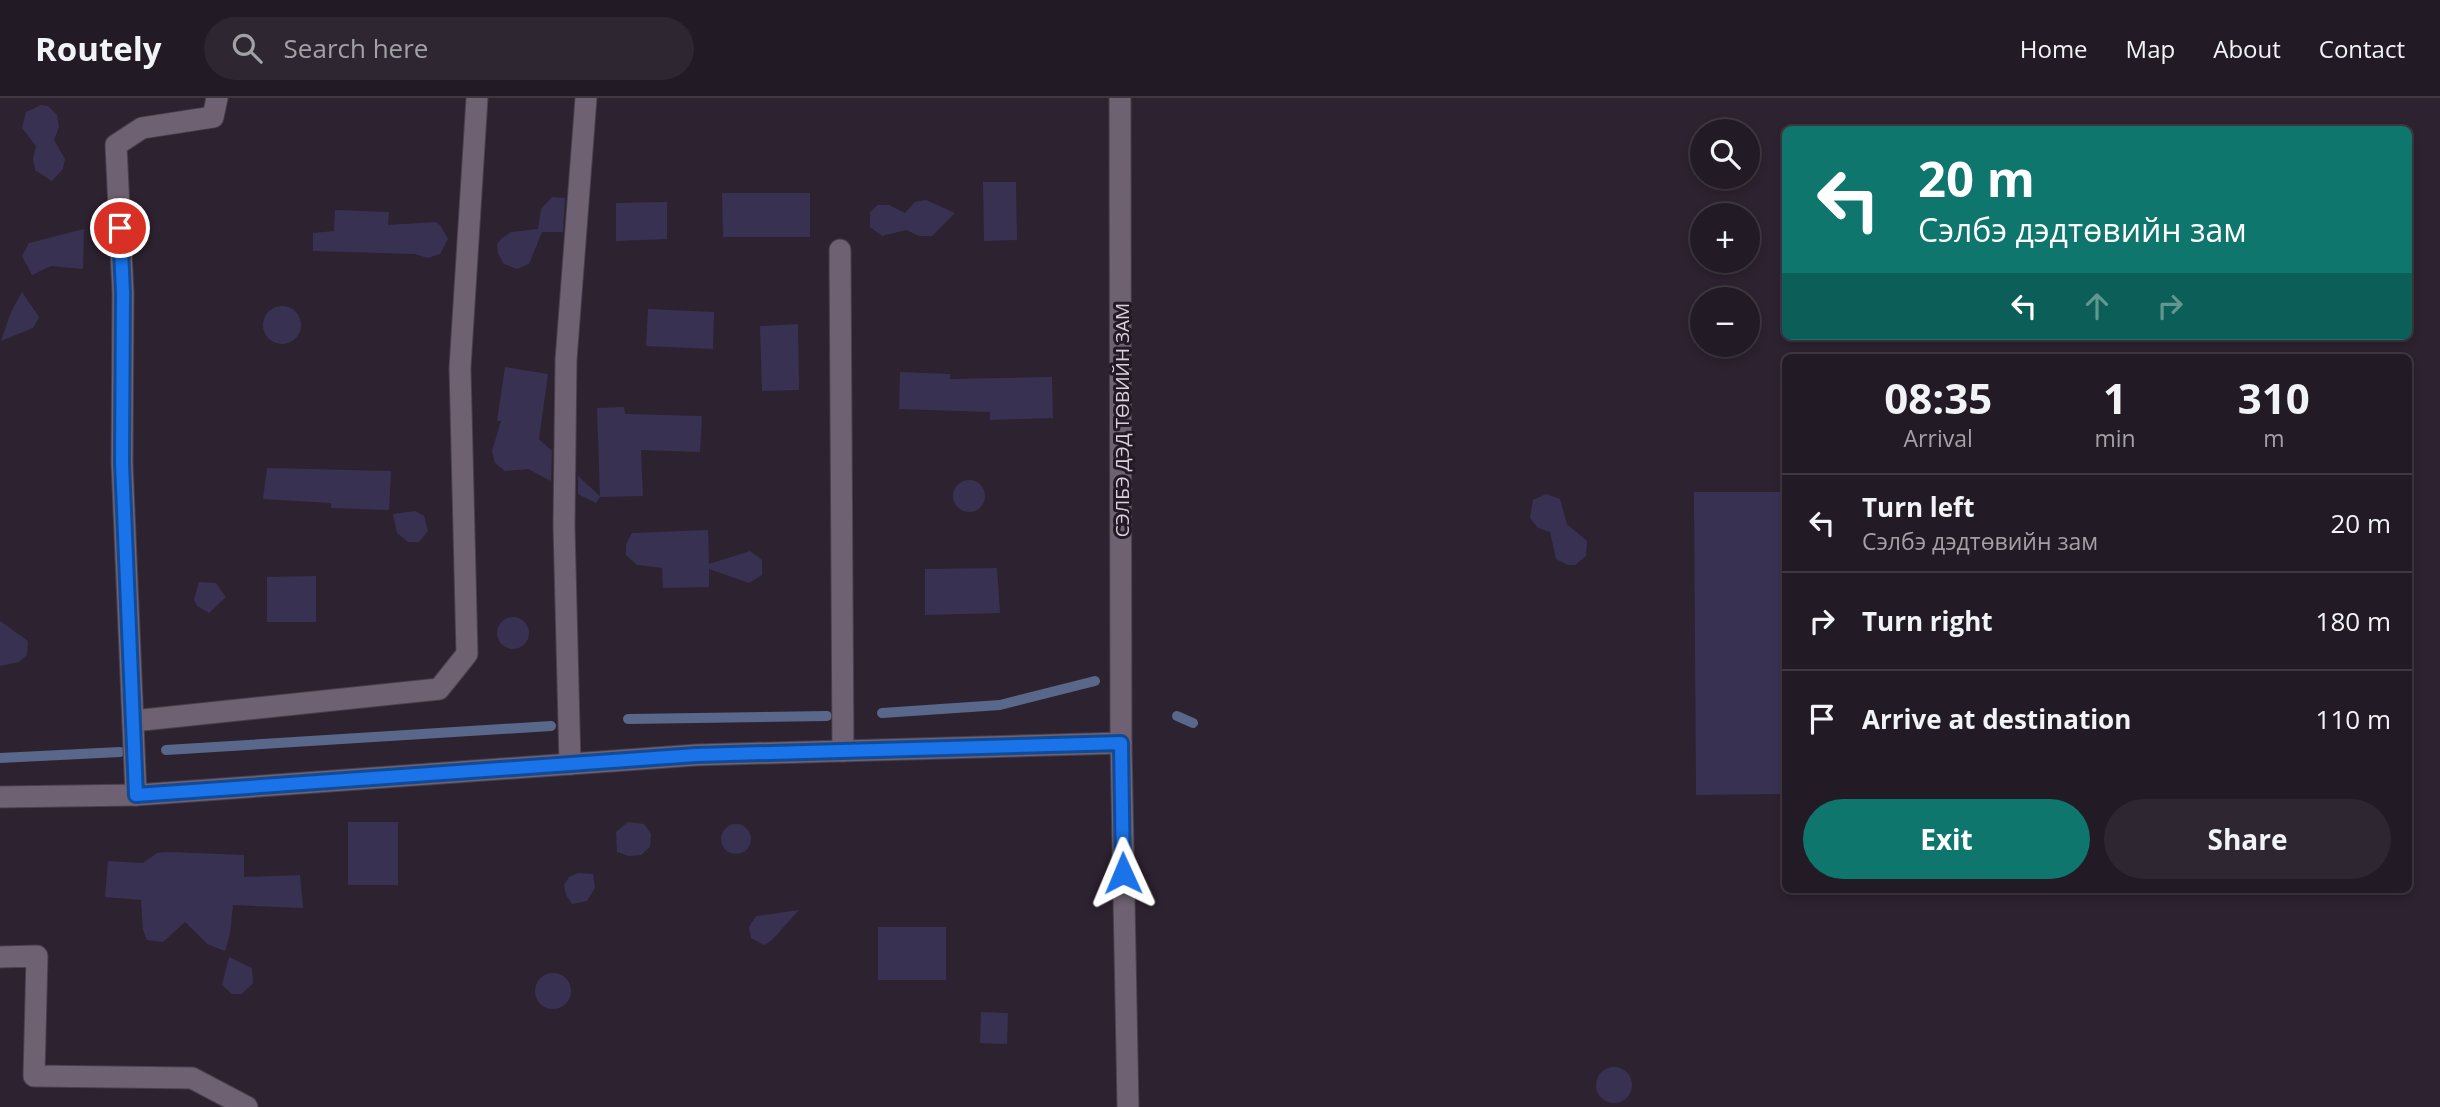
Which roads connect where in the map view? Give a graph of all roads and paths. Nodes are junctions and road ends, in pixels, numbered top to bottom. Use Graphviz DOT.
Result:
graph roads {
  1 [pos="217,98"];
  2 [pos="477,98"];
  3 [pos="586,98"];
  4 [pos="1120,98"];
  5 [pos="841,250"];
  6 [pos="133,721"];
  7 [pos="1121,743"];
  8 [pos="843,751"];
  9 [pos="570,764"];
  10 [pos="136,795"];
  11 [pos="0,797"];
  12 [pos="0,957"];
  13 [pos="247,1107"];
  14 [pos="1128,1107"];
  1 -- 6 [label="street"];
  2 -- 6 [label="street"];
  3 -- 9 [label="street"];
  4 -- 7 [label="street, СЭЛБЭ ДЭД ТӨВИЙН ЗАМ"];
  5 -- 8 [label="street"];
  6 -- 10 [label="street"];
  7 -- 8 [label="street"];
  7 -- 14 [label="street, СЭЛБЭ ДЭД ТӨВИЙН ЗАМ"];
  8 -- 9 [label="street"];
  9 -- 10 [label="street"];
  10 -- 11 [label="street"];
  12 -- 13 [label="street"];
}
